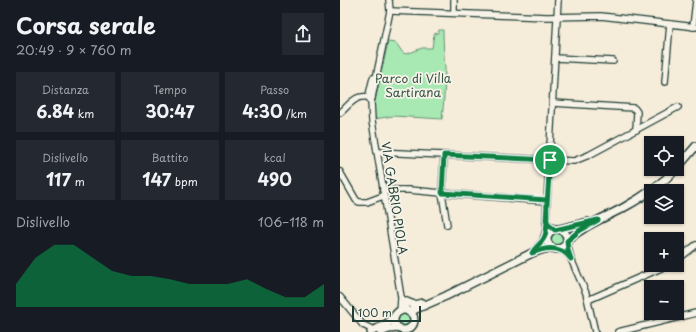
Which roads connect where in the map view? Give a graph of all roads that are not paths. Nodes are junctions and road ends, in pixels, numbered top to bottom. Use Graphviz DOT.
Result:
graph roads {
  1 [pos="389,0"];
  2 [pos="454,0"];
  3 [pos="558,0"];
  4 [pos="696,0"];
  5 [pos="390,11"];
  6 [pos="454,13"];
  7 [pos="558,16"];
  8 [pos="670,24"];
  9 [pos="694,27"];
  10 [pos="556,58"];
  11 [pos="613,61"];
  12 [pos="665,82"];
  13 [pos="371,97"];
  14 [pos="553,103"];
  15 [pos="678,107"];
  16 [pos="340,113"];
  17 [pos="636,130"];
  18 [pos="696,146"];
  19 [pos="377,152"];
  20 [pos="444,155"];
  21 [pos="684,159"];
  22 [pos="550,160"];
  23 [pos="340,172"];
  24 [pos="668,176"];
  25 [pos="383,193"];
  26 [pos="442,193"];
  27 [pos="547,200"];
  28 [pos="546,220"];
  29 [pos="598,220"];
  30 [pos="447,225"];
  31 [pos="547,229"];
  32 [pos="557,229"];
  33 [pos="547,239"];
  34 [pos="567,242"];
  35 [pos="696,245"];
  36 [pos="556,249"];
  37 [pos="532,253"];
  38 [pos="684,254"];
  39 [pos="571,259"];
  40 [pos="652,272"];
  41 [pos="340,297"];
  42 [pos="443,297"];
  43 [pos="402,299"];
  44 [pos="588,300"];
  45 [pos="403,313"];
  46 [pos="696,313"];
  47 [pos="363,325"];
  48 [pos="406,329"];
  49 [pos="375,331"];
  50 [pos="364,332"];
  51 [pos="595,332"];
  52 [pos="618,332"];
  1 -- 5 [label="street"];
  2 -- 6 [label="street"];
  3 -- 7 [label="street"];
  4 -- 9 [label="street"];
  5 -- 6 [label="street"];
  5 -- 13 [label="street"];
  6 -- 7 [label="street"];
  7 -- 8 [label="street"];
  7 -- 10 [label="street"];
  8 -- 9 [label="street"];
  8 -- 12 [label="street"];
  10 -- 11 [label="street"];
  10 -- 14 [label="street"];
  13 -- 16 [label="street"];
  13 -- 19 [label="street, VIA GABRIO PIOLA"];
  14 -- 17 [label="street"];
  14 -- 22 [label="street"];
  15 -- 17 [label="street"];
  17 -- 22 [label="street"];
  18 -- 21 [label="main road"];
  19 -- 20 [label="street"];
  19 -- 25 [label="street, VIA GABRIO PIOLA"];
  20 -- 22 [label="street"];
  20 -- 26 [label="street"];
  22 -- 27 [label="street"];
  23 -- 25 [label="street"];
  24 -- 29 [label="main road"];
  25 -- 26 [label="street"];
  25 -- 43 [label="street, VIA GABRIO PIOLA"];
  26 -- 27 [label="street"];
  26 -- 30 [label="street"];
  27 -- 28 [label="street"];
  28 -- 31 [label="street"];
  28 -- 32 [label="street"];
  29 -- 32 [label="main road"];
  29 -- 34 [label="main road"];
  31 -- 33 [label="street"];
  31 -- 37 [label="street"];
  32 -- 33 [label="main road"];
  32 -- 34 [label="main road"];
  33 -- 36 [label="main road"];
  33 -- 37 [label="main road"];
  34 -- 36 [label="main road"];
  34 -- 39 [label="street"];
  35 -- 38 [label="street"];
  36 -- 37 [label="main road"];
  36 -- 39 [label="street"];
  37 -- 42 [label="main road"];
  39 -- 44 [label="street"];
  40 -- 44 [label="street"];
  41 -- 47 [label="street"];
  42 -- 43 [label="main road"];
  42 -- 45 [label="main road"];
  42 -- 48 [label="main road"];
  43 -- 45 [label="street, VIA GABRIO PIOLA"];
  44 -- 51 [label="street"];
  45 -- 48 [label="main road"];
  45 -- 48 [label="main road"];
  45 -- 49 [label="main road"];
  46 -- 52 [label="street"];
  47 -- 49 [label="street"];
  47 -- 50 [label="street"];
  48 -- 49 [label="main road"];
}
